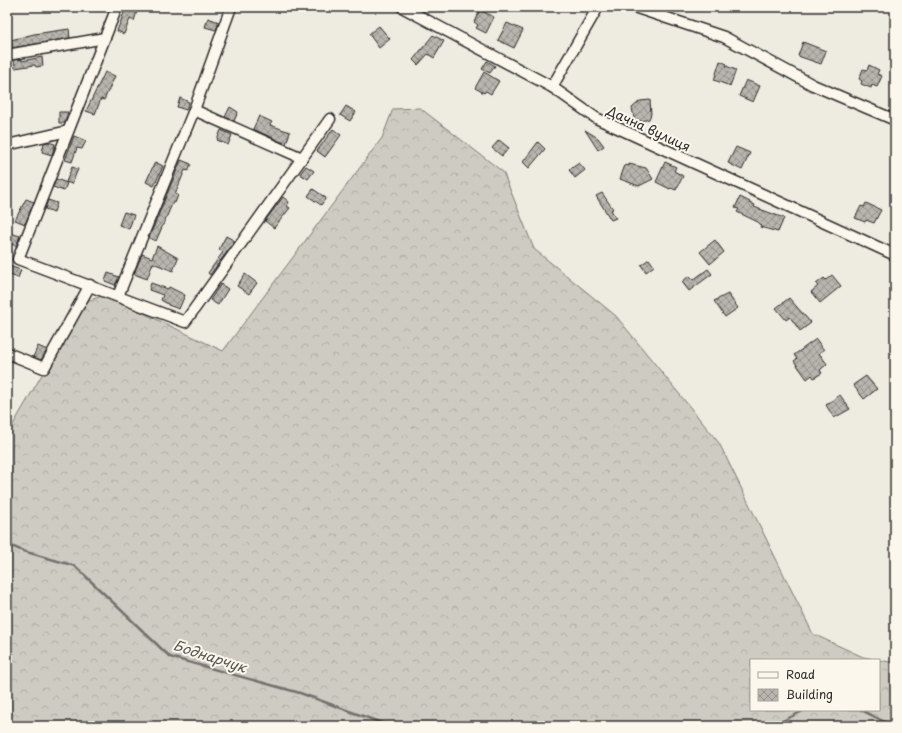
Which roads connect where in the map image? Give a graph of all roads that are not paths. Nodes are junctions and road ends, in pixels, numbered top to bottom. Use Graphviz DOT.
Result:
graph roads {
  1 [pos="117,7"];
  2 [pos="231,7"];
  3 [pos="402,7"];
  4 [pos="598,7"];
  5 [pos="634,7"];
  6 [pos="105,38"];
  7 [pos="7,55"];
  8 [pos="552,87"];
  9 [pos="194,110"];
  10 [pos="330,119"];
  11 [pos="895,120"];
  12 [pos="68,131"];
  13 [pos="7,146"];
  14 [pos="302,158"];
  15 [pos="895,255"];
  16 [pos="90,285"];
  17 [pos="118,296"];
  18 [pos="7,353"];
  1 -- 6 [label="street"];
  2 -- 9 [label="street"];
  3 -- 8 [label="street, Дачна вулиця"];
  4 -- 8 [label="street"];
  5 -- 11 [label="street"];
  6 -- 7 [label="street"];
  6 -- 12 [label="street"];
  8 -- 15 [label="street, Дачна вулиця"];
  9 -- 14 [label="street"];
  9 -- 17 [label="street"];
  10 -- 14 [label="street"];
  12 -- 13 [label="street"];
  12 -- 16 [label="street"];
  14 -- 17 [label="street"];
  16 -- 17 [label="street"];
  16 -- 18 [label="street"];
}
